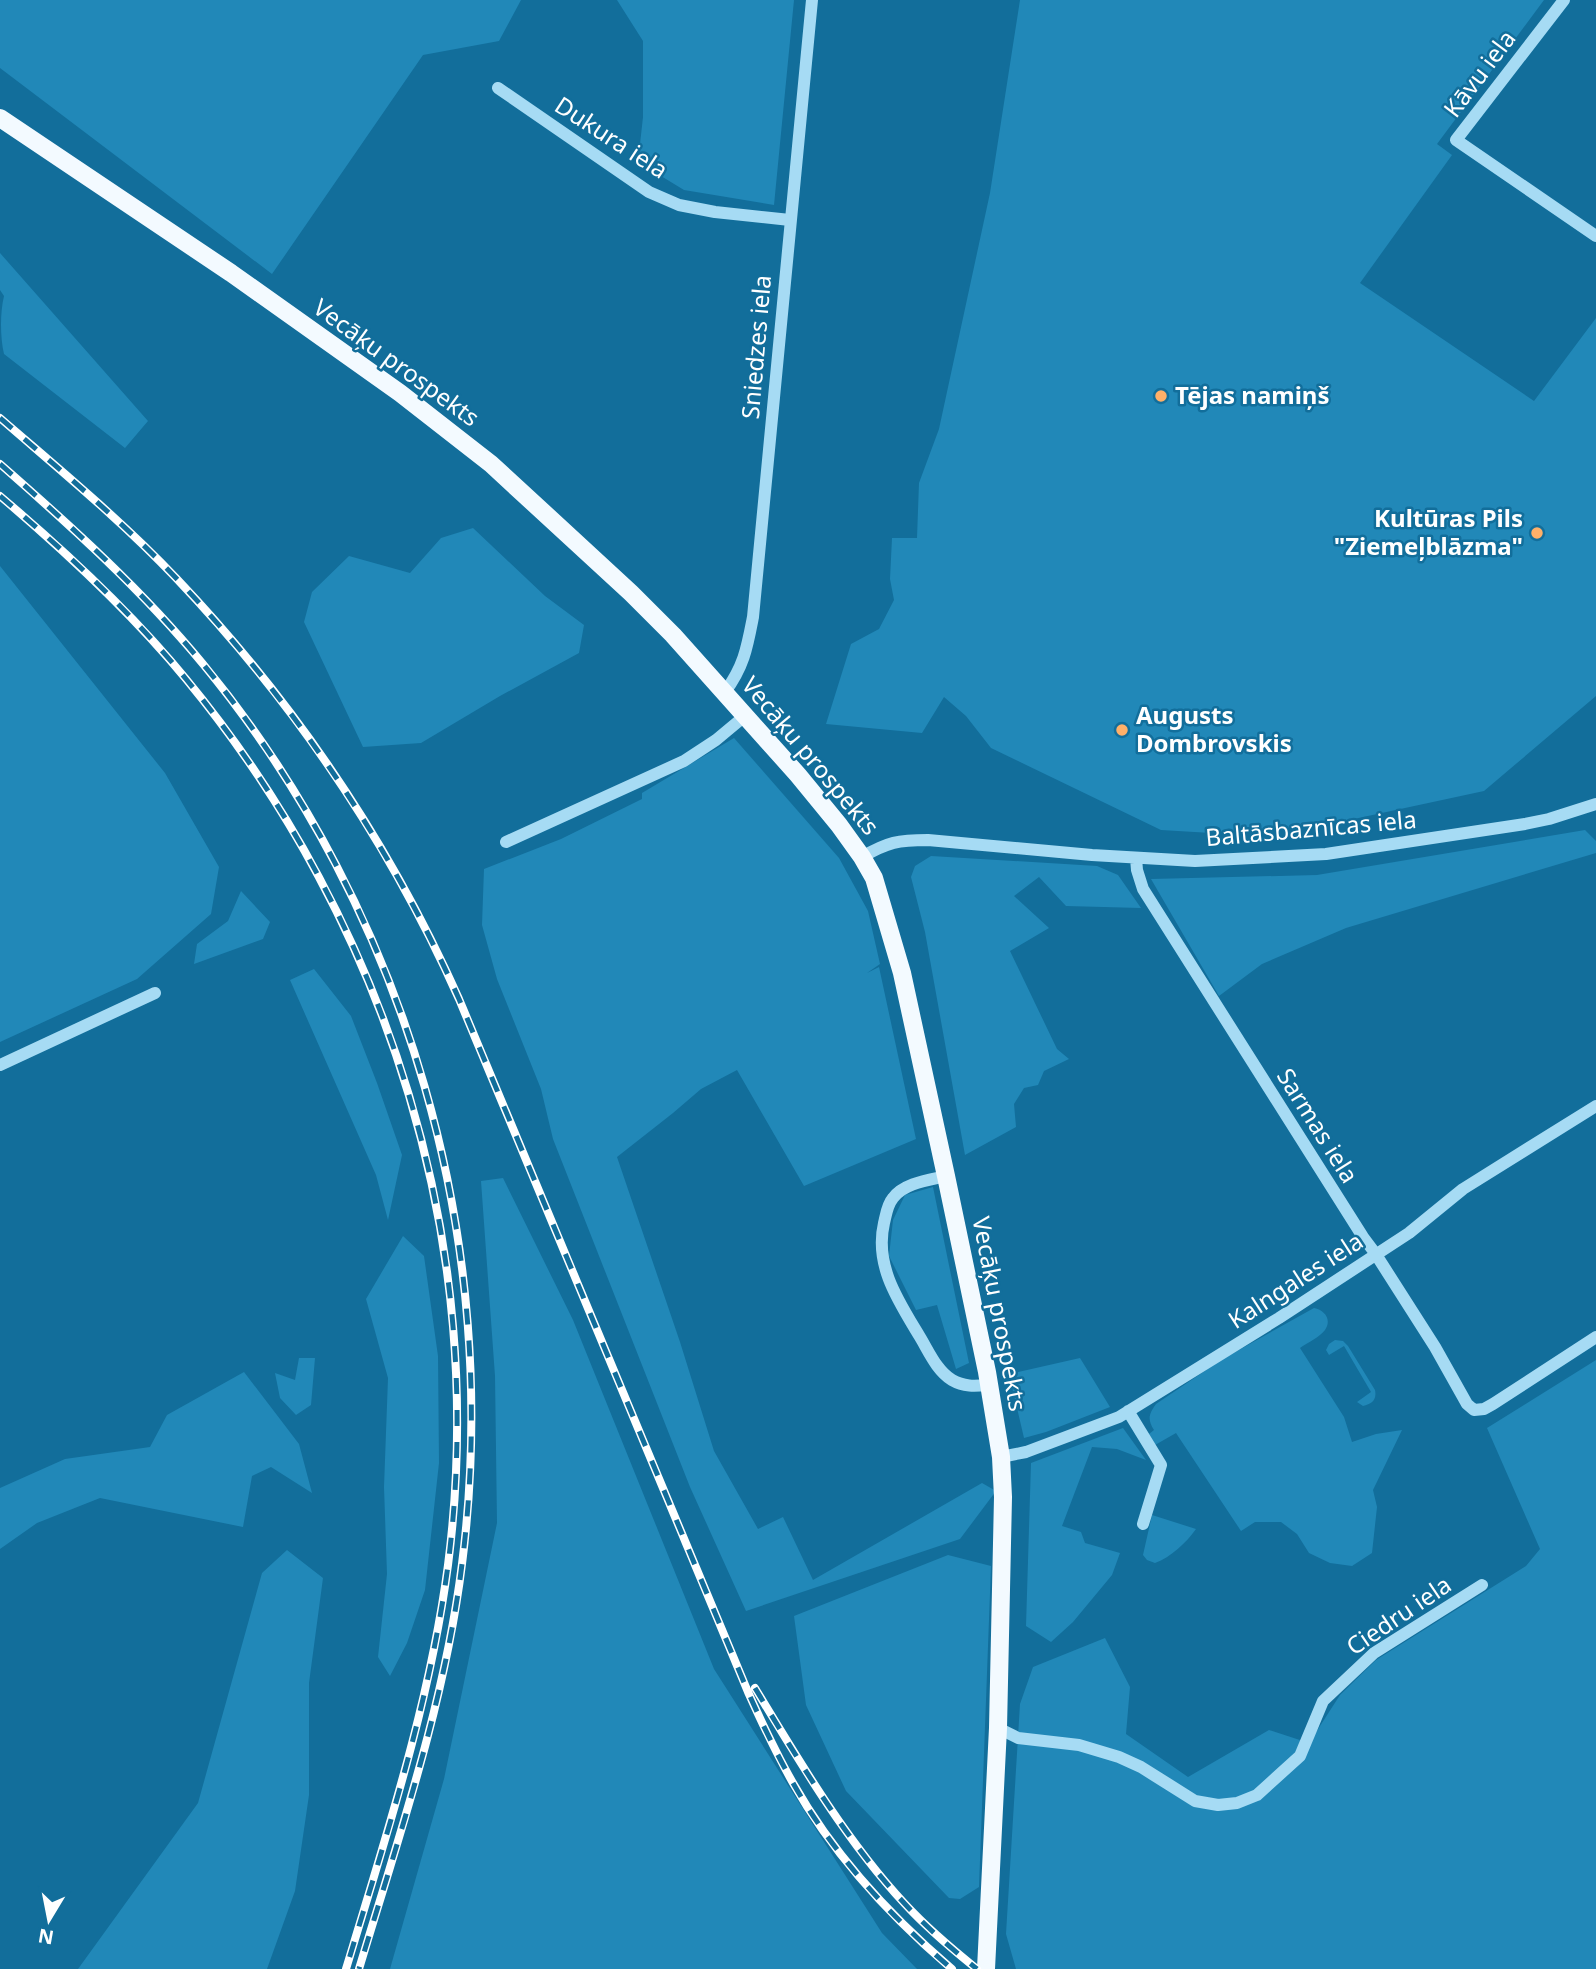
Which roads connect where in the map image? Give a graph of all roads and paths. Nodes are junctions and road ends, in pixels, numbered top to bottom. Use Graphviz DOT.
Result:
graph roads {
  1 [pos="812,0"];
  2 [pos="1563,0"];
  3 [pos="499,88"];
  4 [pos="0,118"];
  5 [pos="790,220"];
  6 [pos="1596,236"];
  7 [pos="725,692"];
  8 [pos="746,715"];
  9 [pos="1596,804"];
  10 [pos="506,842"];
  11 [pos="862,857"];
  12 [pos="1136,858"];
  13 [pos="155,993"];
  14 [pos="0,1065"];
  15 [pos="1596,1106"];
  16 [pos="946,1175"];
  17 [pos="1375,1254"];
  18 [pos="1596,1337"];
  19 [pos="988,1385"];
  20 [pos="1128,1411"];
  21 [pos="1001,1457"];
  22 [pos="1143,1524"];
  23 [pos="1482,1585"];
  24 [pos="998,1728"];
  25 [pos="986,1969"];
  1 -- 5 [label="street, Sniedzes iela"];
  2 -- 6 [label="street, Kāvu iela"];
  3 -- 5 [label="street, Dukura iela"];
  4 -- 7 [label="main road, Vecāķu prospekts"];
  5 -- 7 [label="street, Sniedzes iela"];
  7 -- 8 [label="main road, Vecāķu prospekts"];
  8 -- 10 [label="street"];
  8 -- 11 [label="main road, Vecāķu prospekts"];
  9 -- 12 [label="street, Baltāsbaznīcas iela"];
  11 -- 12 [label="street, Baltāsbaznīcas iela"];
  11 -- 16 [label="main road, Vecāķu prospekts"];
  12 -- 17 [label="street, Sarmas iela"];
  13 -- 14 [label="street"];
  15 -- 17 [label="street, Kalngales iela"];
  16 -- 19 [label="main road, Vecāķu prospekts"];
  16 -- 19 [label="street"];
  17 -- 18 [label="street, Sarmas iela"];
  17 -- 20 [label="street, Kalngales iela"];
  19 -- 21 [label="main road, Vecāķu prospekts"];
  20 -- 21 [label="street, Kalngales iela"];
  20 -- 22 [label="street"];
  21 -- 24 [label="main road, Vecāķu prospekts"];
  23 -- 24 [label="street, Ciedru iela"];
  24 -- 25 [label="main road, Vecāķu prospekts"];
}
